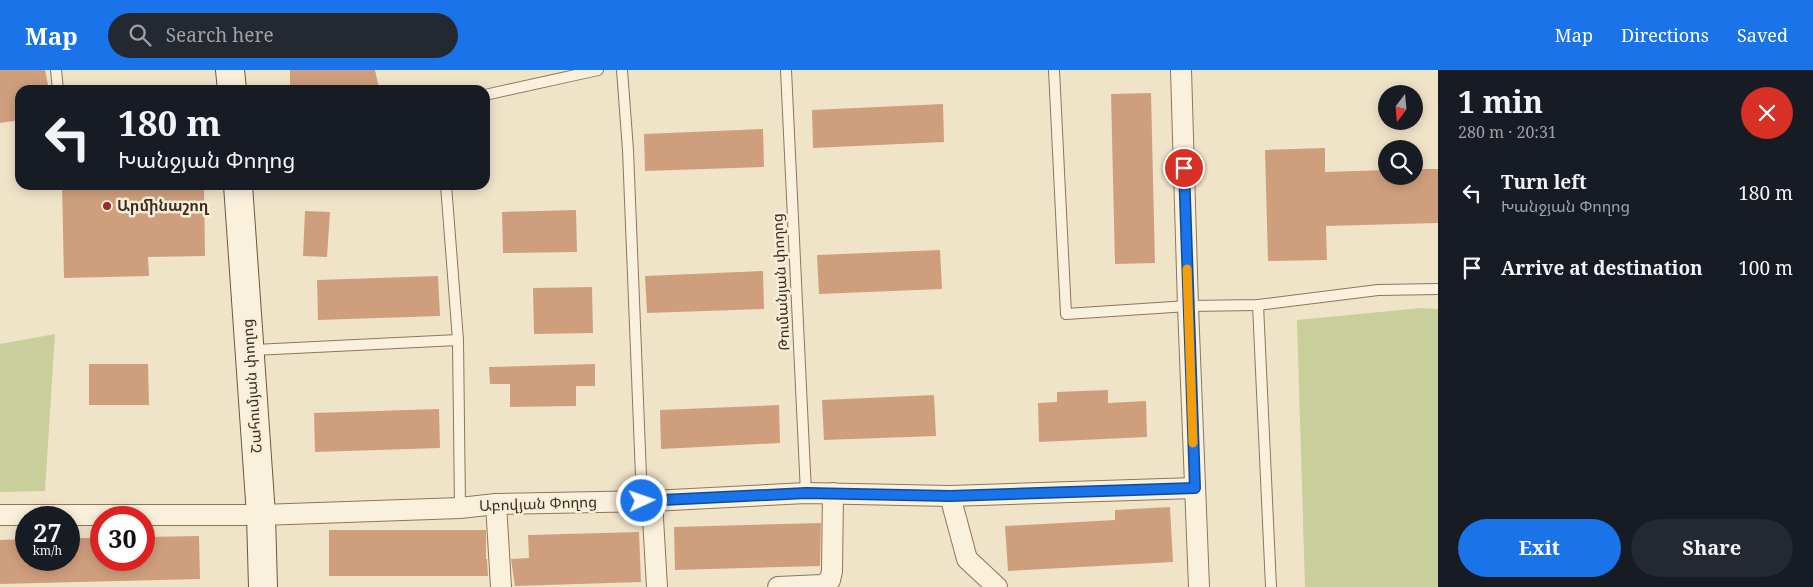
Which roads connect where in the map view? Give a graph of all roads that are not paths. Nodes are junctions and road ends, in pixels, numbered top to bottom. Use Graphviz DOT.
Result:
graph roads {
  1 [pos="56,70"];
  2 [pos="230,70"];
  3 [pos="598,70"];
  4 [pos="622,70"];
  5 [pos="786,70"];
  6 [pos="1054,70"];
  7 [pos="1182,70"];
  8 [pos="58,85"];
  9 [pos="232,85"];
  10 [pos="490,94"];
  11 [pos="238,190"];
  12 [pos="446,190"];
  13 [pos="1438,289"];
  14 [pos="1258,305"];
  15 [pos="1188,306"];
  16 [pos="458,340"];
  17 [pos="250,350"];
  18 [pos="1195,488"];
  19 [pos="806,493"];
  20 [pos="833,494"];
  21 [pos="950,496"];
  22 [pos="647,501"];
  23 [pos="496,504"];
  24 [pos="460,508"];
  25 [pos="261,515"];
  26 [pos="0,516"];
  27 [pos="822,586"];
  28 [pos="263,587"];
  29 [pos="501,587"];
  30 [pos="657,587"];
  31 [pos="778,587"];
  32 [pos="997,587"];
  33 [pos="1199,587"];
  34 [pos="1271,587"];
  1 -- 8 [label="lane"];
  2 -- 9 [label="main road"];
  3 -- 10 [label="lane"];
  4 -- 22 [label="lane"];
  5 -- 19 [label="lane, Թումանյան փողոց"];
  6 -- 15 [label="lane"];
  7 -- 15 [label="street"];
  11 -- 17 [label="main road, Շահումյան փողոց"];
  12 -- 16 [label="lane"];
  13 -- 14 [label="lane"];
  14 -- 15 [label="lane"];
  14 -- 34 [label="lane"];
  15 -- 18 [label="street"];
  16 -- 17 [label="lane"];
  16 -- 24 [label="lane"];
  17 -- 25 [label="main road, Շահումյան փողոց"];
  18 -- 21 [label="street, Աբովյան Փողոց"];
  18 -- 33 [label="street"];
  19 -- 20 [label="street, Աբովյան Փողոց"];
  19 -- 22 [label="street, Աբովյան Փողոց"];
  20 -- 21 [label="street, Աբովյան Փողոց"];
  20 -- 27 [label="street"];
  21 -- 32 [label="street"];
  22 -- 23 [label="street, Աբովյան Փողոց"];
  22 -- 30 [label="street"];
  23 -- 24 [label="street, Աբովյան Փողոց"];
  23 -- 29 [label="street"];
  24 -- 25 [label="street, Աբովյան Փողոց"];
  25 -- 26 [label="street, Աբովյան Փողոց"];
  25 -- 28 [label="main road, Շահումյան փողոց"];
  27 -- 31 [label="street"];
}
